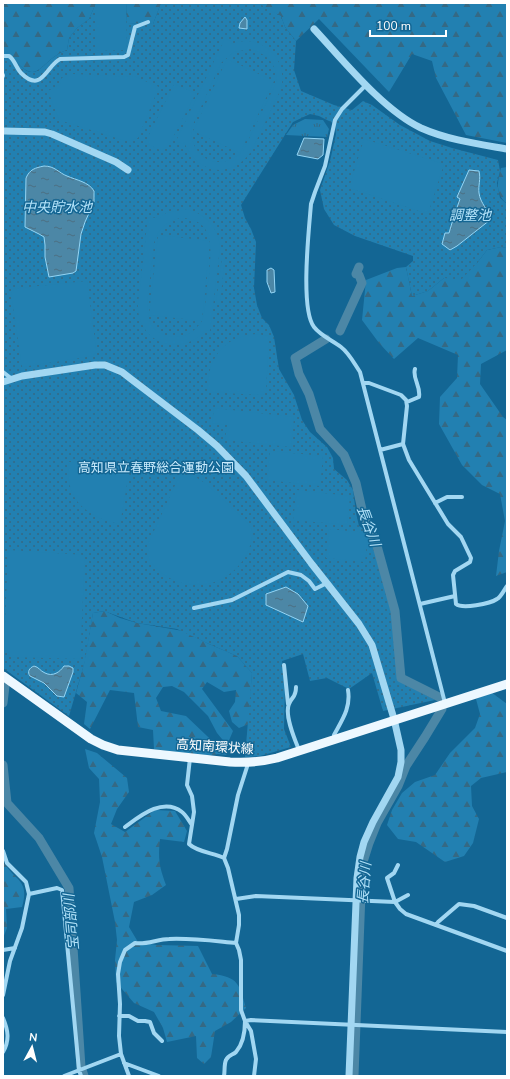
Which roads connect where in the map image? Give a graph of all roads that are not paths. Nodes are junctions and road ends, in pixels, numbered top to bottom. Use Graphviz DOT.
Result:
graph roads {
  1 [pos="148,22"];
  2 [pos="314,29"];
  3 [pos="3,56"];
  4 [pos="366,84"];
  5 [pos="3,131"];
  6 [pos="507,149"];
  7 [pos="128,170"];
  8 [pos="415,368"];
  9 [pos="3,372"];
  10 [pos="12,379"];
  11 [pos="3,382"];
  12 [pos="363,383"];
  13 [pos="407,402"];
  14 [pos="403,444"];
  15 [pos="380,450"];
  16 [pos="462,497"];
  17 [pos="435,503"];
  18 [pos="327,583"];
  19 [pos="507,586"];
  20 [pos="454,596"];
  21 [pos="420,604"];
  22 [pos="194,608"];
  23 [pos="284,665"];
  24 [pos="3,676"];
  25 [pos="507,684"];
  26 [pos="296,687"];
  27 [pos="348,690"];
  28 [pos="446,703"];
  29 [pos="288,704"];
  30 [pos="394,719"];
  31 [pos="334,739"];
  32 [pos="299,751"];
  33 [pos="190,758"];
  34 [pos="247,763"];
  35 [pos="192,825"];
  36 [pos="125,827"];
  37 [pos="3,851"];
  38 [pos="224,858"];
  39 [pos="398,865"];
  40 [pos="29,894"];
  41 [pos="408,895"];
  42 [pos="236,899"];
  43 [pos="359,901"];
  44 [pos="395,902"];
  45 [pos="507,918"];
  46 [pos="436,925"];
  47 [pos="236,943"];
  48 [pos="15,948"];
  49 [pos="3,950"];
  50 [pos="507,951"];
  51 [pos="3,995"];
  52 [pos="119,1016"];
  53 [pos="3,1018"];
  54 [pos="245,1021"];
  55 [pos="354,1025"];
  56 [pos="507,1032"];
  57 [pos="162,1041"];
  58 [pos="3,1052"];
  59 [pos="121,1054"];
  60 [pos="124,1063"];
  61 [pos="79,1070"];
  62 [pos="64,1076"];
  63 [pos="81,1076"];
  64 [pos="129,1076"];
  65 [pos="160,1076"];
  66 [pos="224,1076"];
  67 [pos="254,1076"];
  68 [pos="349,1076"];
  1 -- 3 [label="street"];
  2 -- 4 [label="street"];
  4 -- 6 [label="street"];
  4 -- 12 [label="street"];
  5 -- 7 [label="street"];
  8 -- 13 [label="street"];
  9 -- 10 [label="street"];
  10 -- 11 [label="street"];
  10 -- 18 [label="street"];
  12 -- 13 [label="street"];
  12 -- 15 [label="street"];
  13 -- 14 [label="street"];
  14 -- 15 [label="street"];
  14 -- 17 [label="street"];
  15 -- 21 [label="street"];
  16 -- 17 [label="street"];
  17 -- 20 [label="street"];
  18 -- 22 [label="street"];
  18 -- 30 [label="street"];
  19 -- 20 [label="street"];
  20 -- 21 [label="street"];
  21 -- 28 [label="street"];
  23 -- 29 [label="street"];
  24 -- 33 [label="main road, 高知南環状線"];
  25 -- 28 [label="main road, 高知南環状線"];
  26 -- 29 [label="street"];
  27 -- 31 [label="street"];
  28 -- 30 [label="main road, 高知南環状線"];
  29 -- 32 [label="street"];
  30 -- 31 [label="main road, 高知南環状線"];
  30 -- 43 [label="street"];
  31 -- 32 [label="main road, 高知南環状線"];
  32 -- 34 [label="main road, 高知南環状線"];
  33 -- 34 [label="main road, 高知南環状線"];
  33 -- 35 [label="street"];
  34 -- 38 [label="street"];
  35 -- 36 [label="street"];
  35 -- 38 [label="street"];
  37 -- 40 [label="street"];
  38 -- 42 [label="street"];
  39 -- 44 [label="street"];
  40 -- 48 [label="street"];
  40 -- 61 [label="street"];
  41 -- 44 [label="street"];
  42 -- 43 [label="street"];
  42 -- 47 [label="street"];
  43 -- 44 [label="street"];
  43 -- 55 [label="street"];
  44 -- 46 [label="street"];
  45 -- 46 [label="street"];
  46 -- 50 [label="street"];
  47 -- 52 [label="street"];
  47 -- 54 [label="street"];
  48 -- 49 [label="street"];
  48 -- 51 [label="street"];
  52 -- 57 [label="street"];
  52 -- 59 [label="street"];
  53 -- 58 [label="street"];
  54 -- 55 [label="street"];
  54 -- 66 [label="street"];
  54 -- 67 [label="street"];
  55 -- 56 [label="street"];
  55 -- 68 [label="street"];
  59 -- 60 [label="street"];
  59 -- 61 [label="street"];
  60 -- 64 [label="street"];
  60 -- 65 [label="street"];
  61 -- 62 [label="street"];
  61 -- 63 [label="street"];
}
